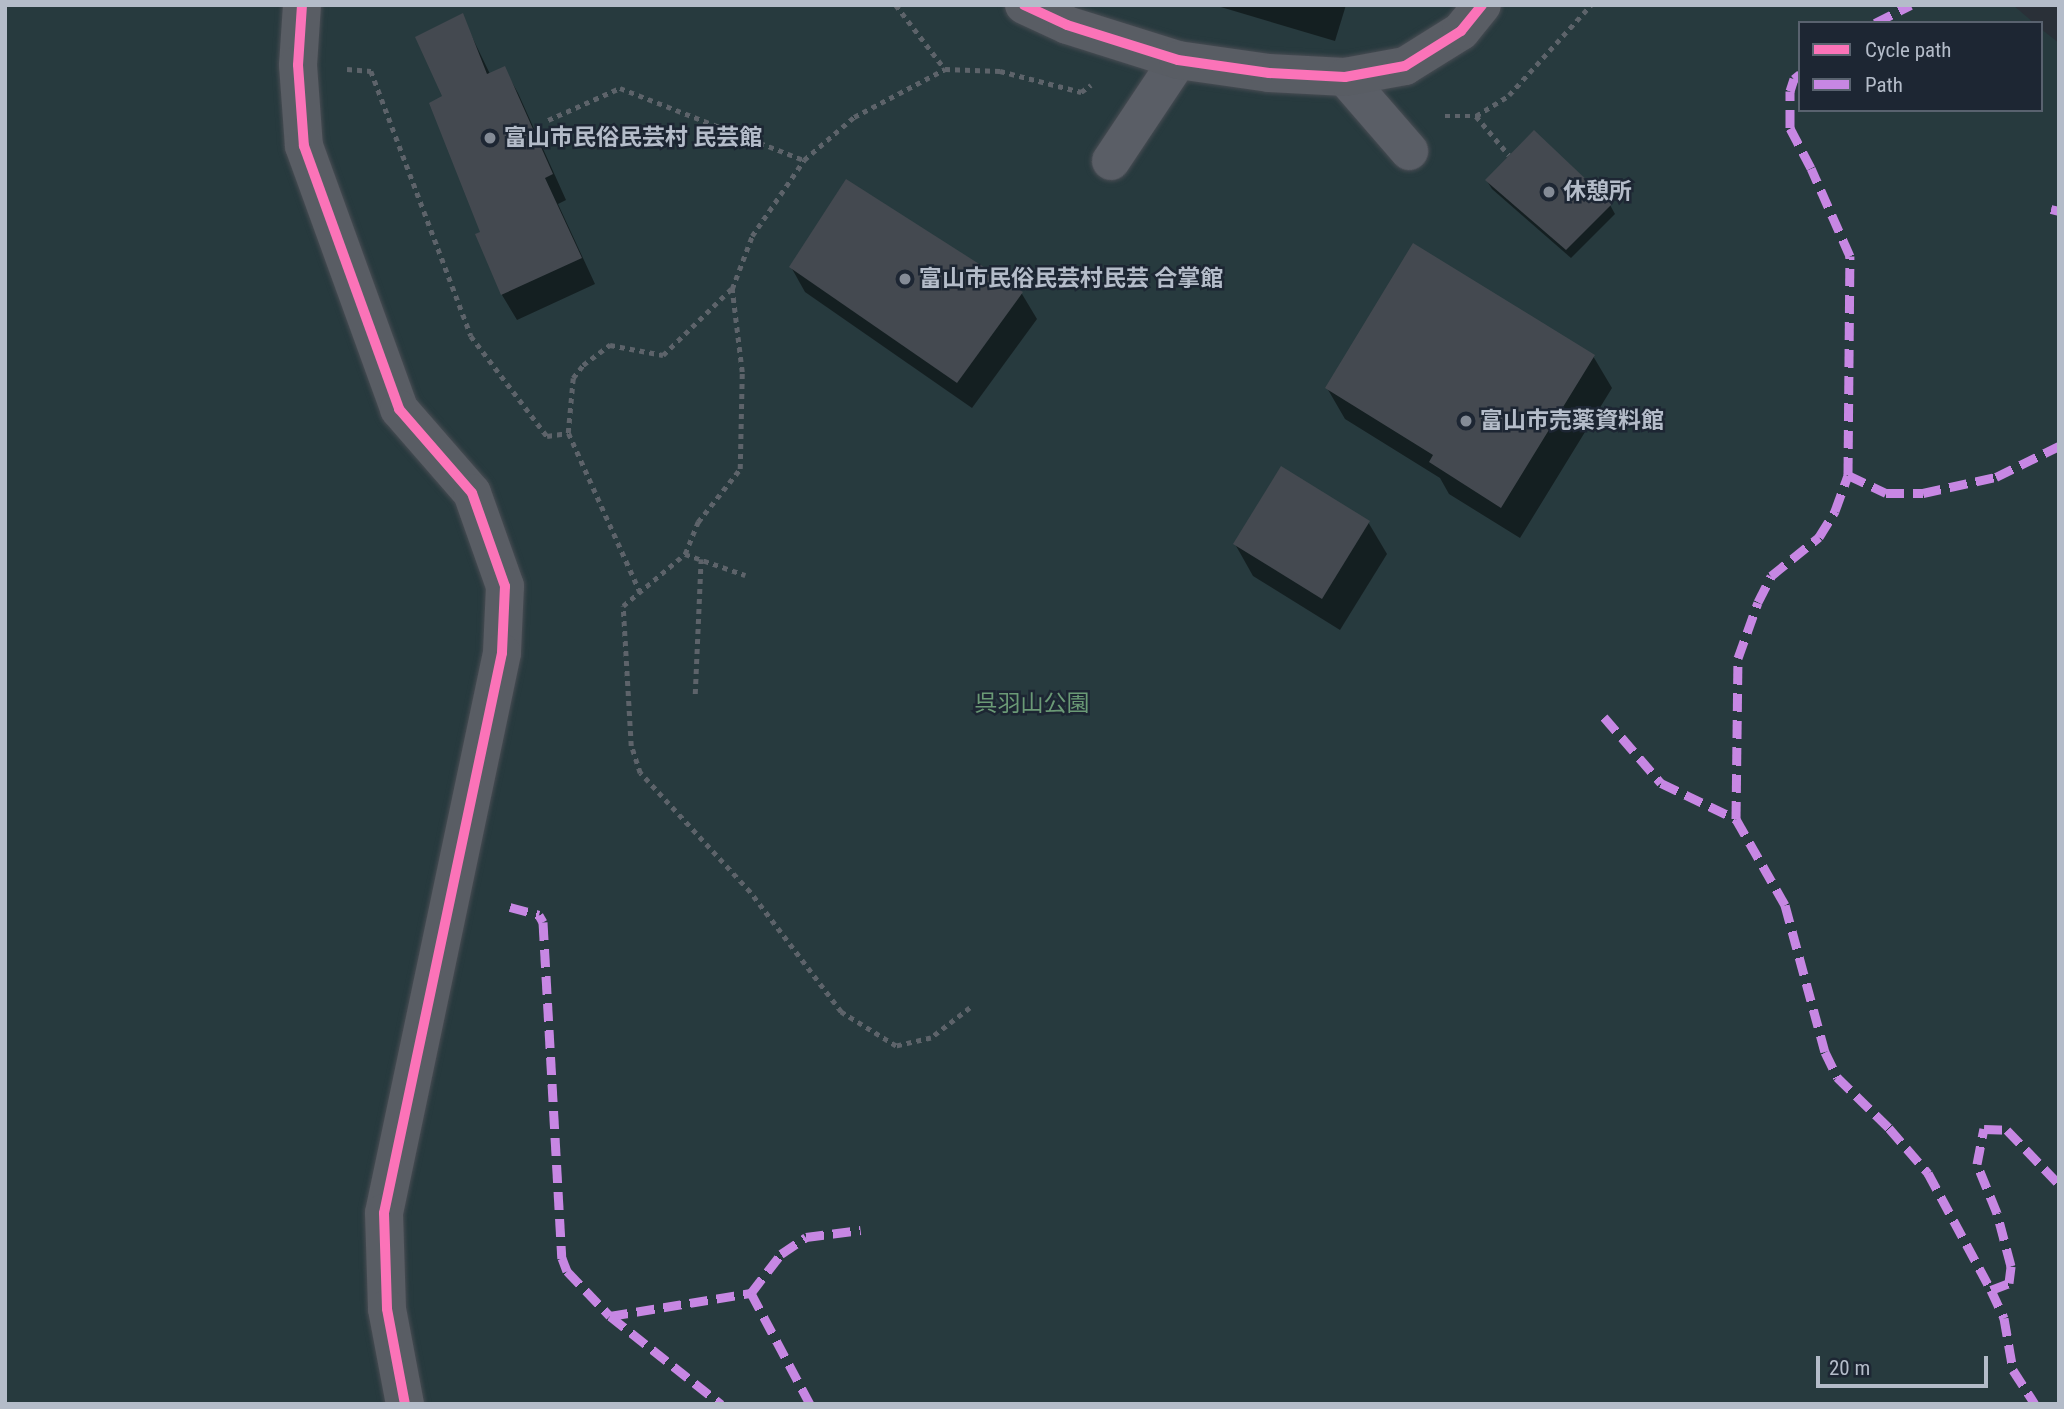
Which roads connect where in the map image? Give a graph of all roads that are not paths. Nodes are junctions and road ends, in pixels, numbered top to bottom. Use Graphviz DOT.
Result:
graph roads {
  1 [pos="302,5"];
  2 [pos="1024,5"];
  3 [pos="1482,5"];
  4 [pos="1178,60"];
  5 [pos="1345,77"];
  6 [pos="1409,151"];
  7 [pos="1111,161"];
  8 [pos="405,1404"];
  1 -- 8 [label="street"];
  2 -- 4 [label="street"];
  3 -- 5 [label="street"];
  4 -- 5 [label="street"];
  4 -- 7 [label="street"];
  5 -- 6 [label="street"];
}
